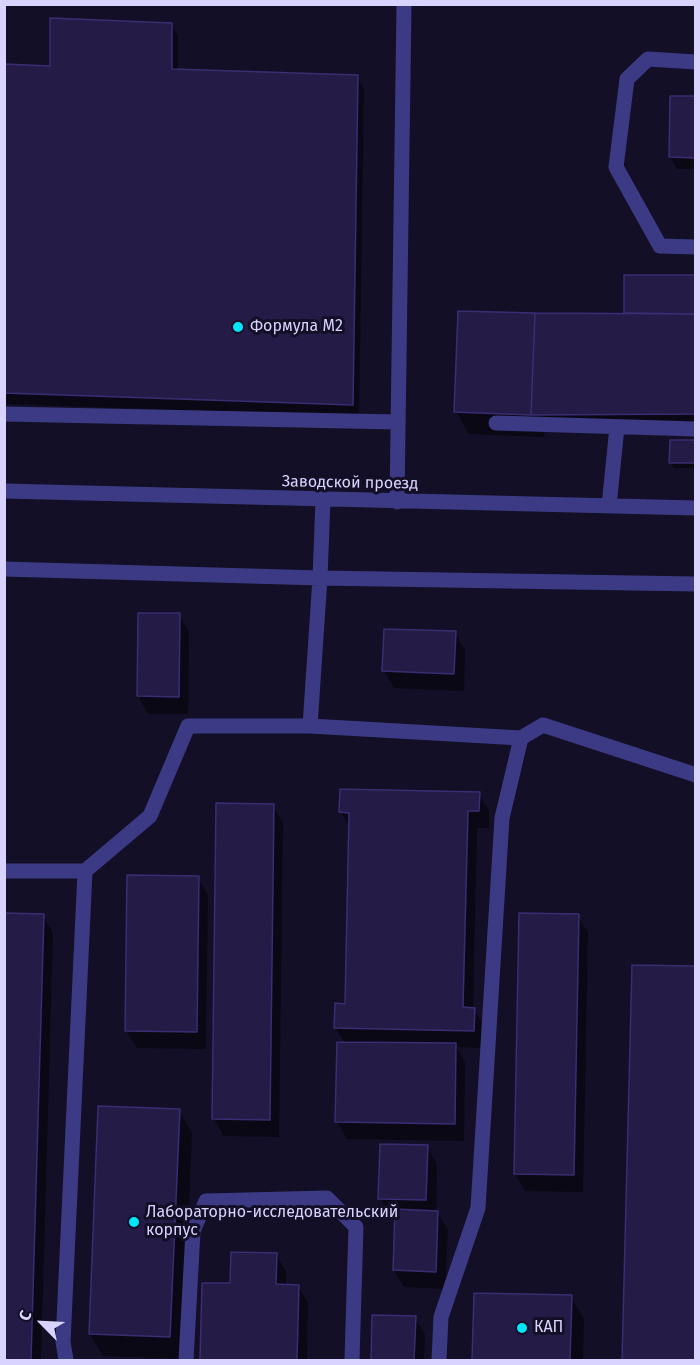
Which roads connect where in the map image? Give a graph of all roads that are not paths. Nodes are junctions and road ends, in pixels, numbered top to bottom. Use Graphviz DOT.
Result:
graph roads {
  1 [pos="404,4"];
  2 [pos="696,62"];
  3 [pos="696,247"];
  4 [pos="4,414"];
  5 [pos="397,422"];
  6 [pos="496,423"];
  7 [pos="617,427"];
  8 [pos="696,429"];
  9 [pos="4,491"];
  10 [pos="322,500"];
  11 [pos="397,502"];
  12 [pos="609,506"];
  13 [pos="696,508"];
  14 [pos="4,569"];
  15 [pos="321,578"];
  16 [pos="696,584"];
  17 [pos="310,726"];
  18 [pos="521,738"];
  19 [pos="696,775"];
  20 [pos="4,871"];
  21 [pos="85,871"];
  22 [pos="66,1360"];
  23 [pos="186,1360"];
  24 [pos="352,1360"];
  25 [pos="439,1360"];
  1 -- 5 [label="street"];
  2 -- 3 [label="street"];
  4 -- 5 [label="street"];
  5 -- 11 [label="street"];
  6 -- 7 [label="street"];
  7 -- 8 [label="street"];
  7 -- 12 [label="street"];
  9 -- 10 [label="street, Заводской проезд"];
  10 -- 11 [label="street, Заводской проезд"];
  10 -- 15 [label="street"];
  11 -- 12 [label="street, Заводской проезд"];
  12 -- 13 [label="street, Заводской проезд"];
  14 -- 15 [label="street"];
  15 -- 16 [label="street"];
  15 -- 17 [label="street"];
  17 -- 18 [label="street"];
  17 -- 21 [label="street"];
  18 -- 19 [label="street"];
  18 -- 25 [label="street"];
  20 -- 21 [label="street"];
  21 -- 22 [label="street"];
  23 -- 24 [label="street"];
}
